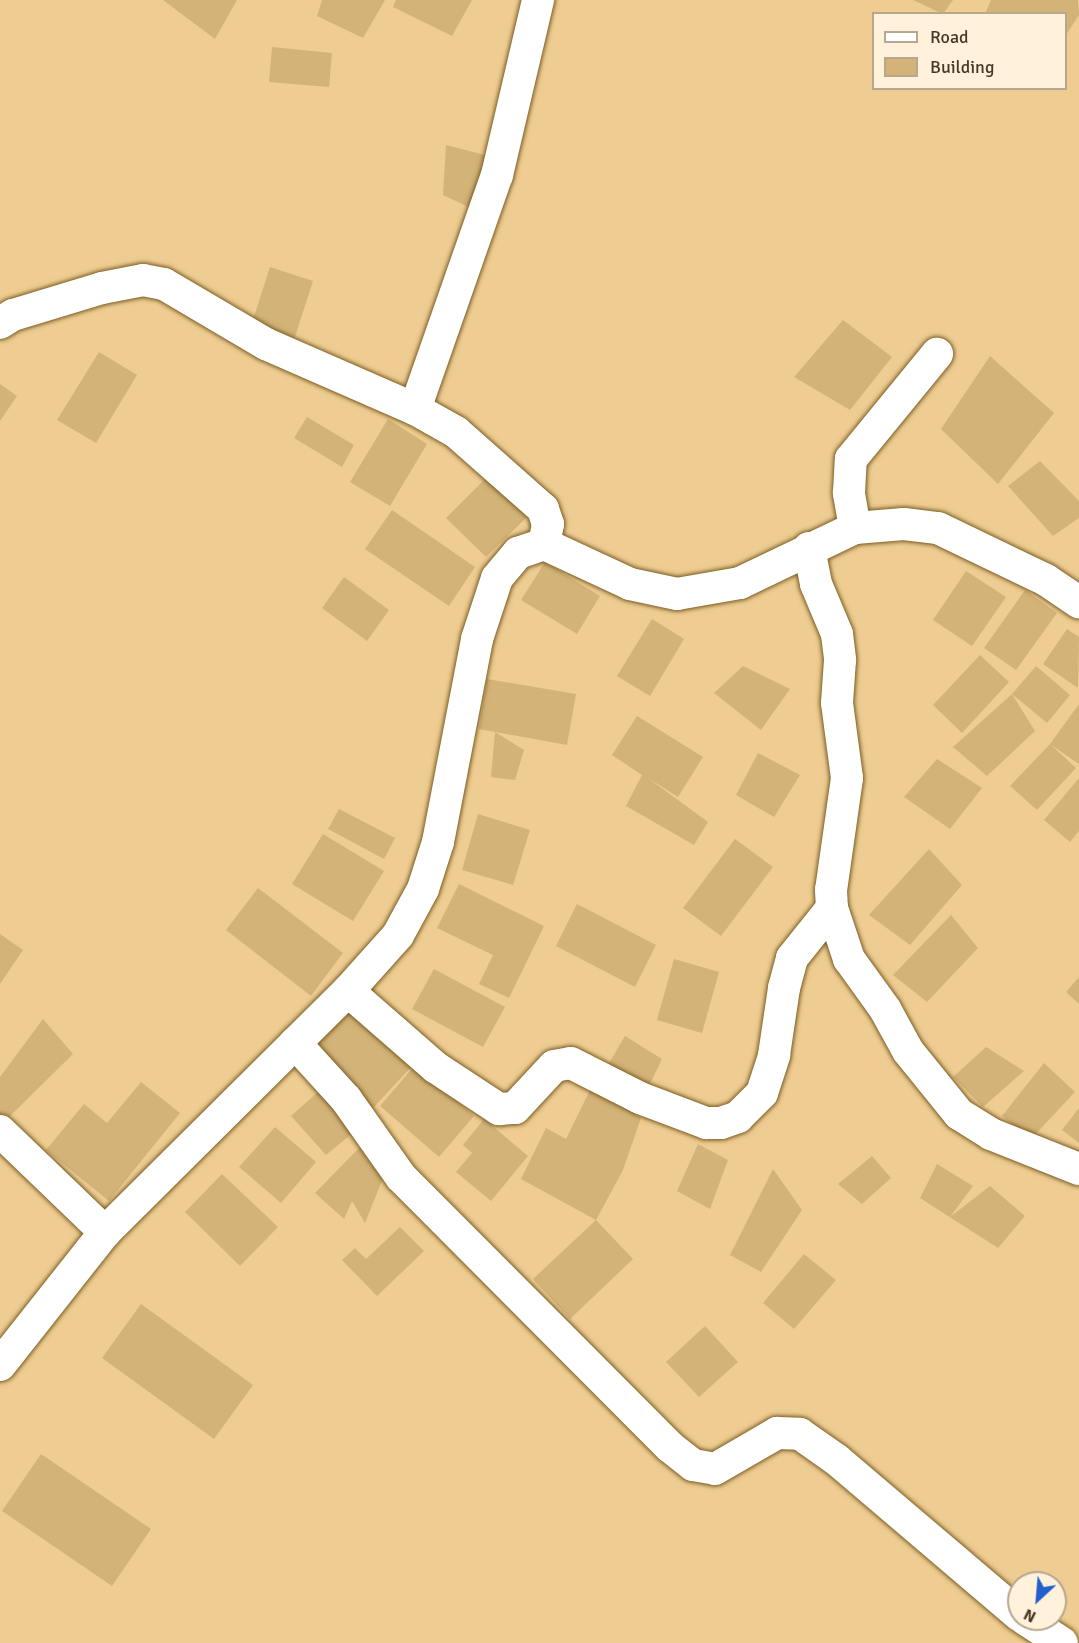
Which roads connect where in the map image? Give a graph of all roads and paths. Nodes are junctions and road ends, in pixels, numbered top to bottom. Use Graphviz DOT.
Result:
graph roads {
  1 [pos="538,0"];
  2 [pos="0,322"];
  3 [pos="937,354"];
  4 [pos="415,409"];
  5 [pos="855,528"];
  6 [pos="544,543"];
  7 [pos="809,548"];
  8 [pos="1079,602"];
  9 [pos="832,908"];
  10 [pos="348,991"];
  11 [pos="295,1044"];
  12 [pos="0,1131"];
  13 [pos="1079,1169"];
  14 [pos="105,1232"];
  15 [pos="0,1365"];
  16 [pos="1007,1605"];
  17 [pos="1044,1631"];
  18 [pos="1062,1643"];
  1 -- 4 [label="street"];
  2 -- 4 [label="street"];
  3 -- 5 [label="street"];
  4 -- 6 [label="street"];
  5 -- 7 [label="street"];
  5 -- 8 [label="street"];
  6 -- 7 [label="street"];
  6 -- 10 [label="street"];
  7 -- 9 [label="street"];
  9 -- 10 [label="street"];
  9 -- 13 [label="street"];
  10 -- 11 [label="street"];
  11 -- 14 [label="street"];
  11 -- 16 [label="street"];
  12 -- 14 [label="street"];
  14 -- 15 [label="street"];
  17 -- 18 [label="street"];
}
